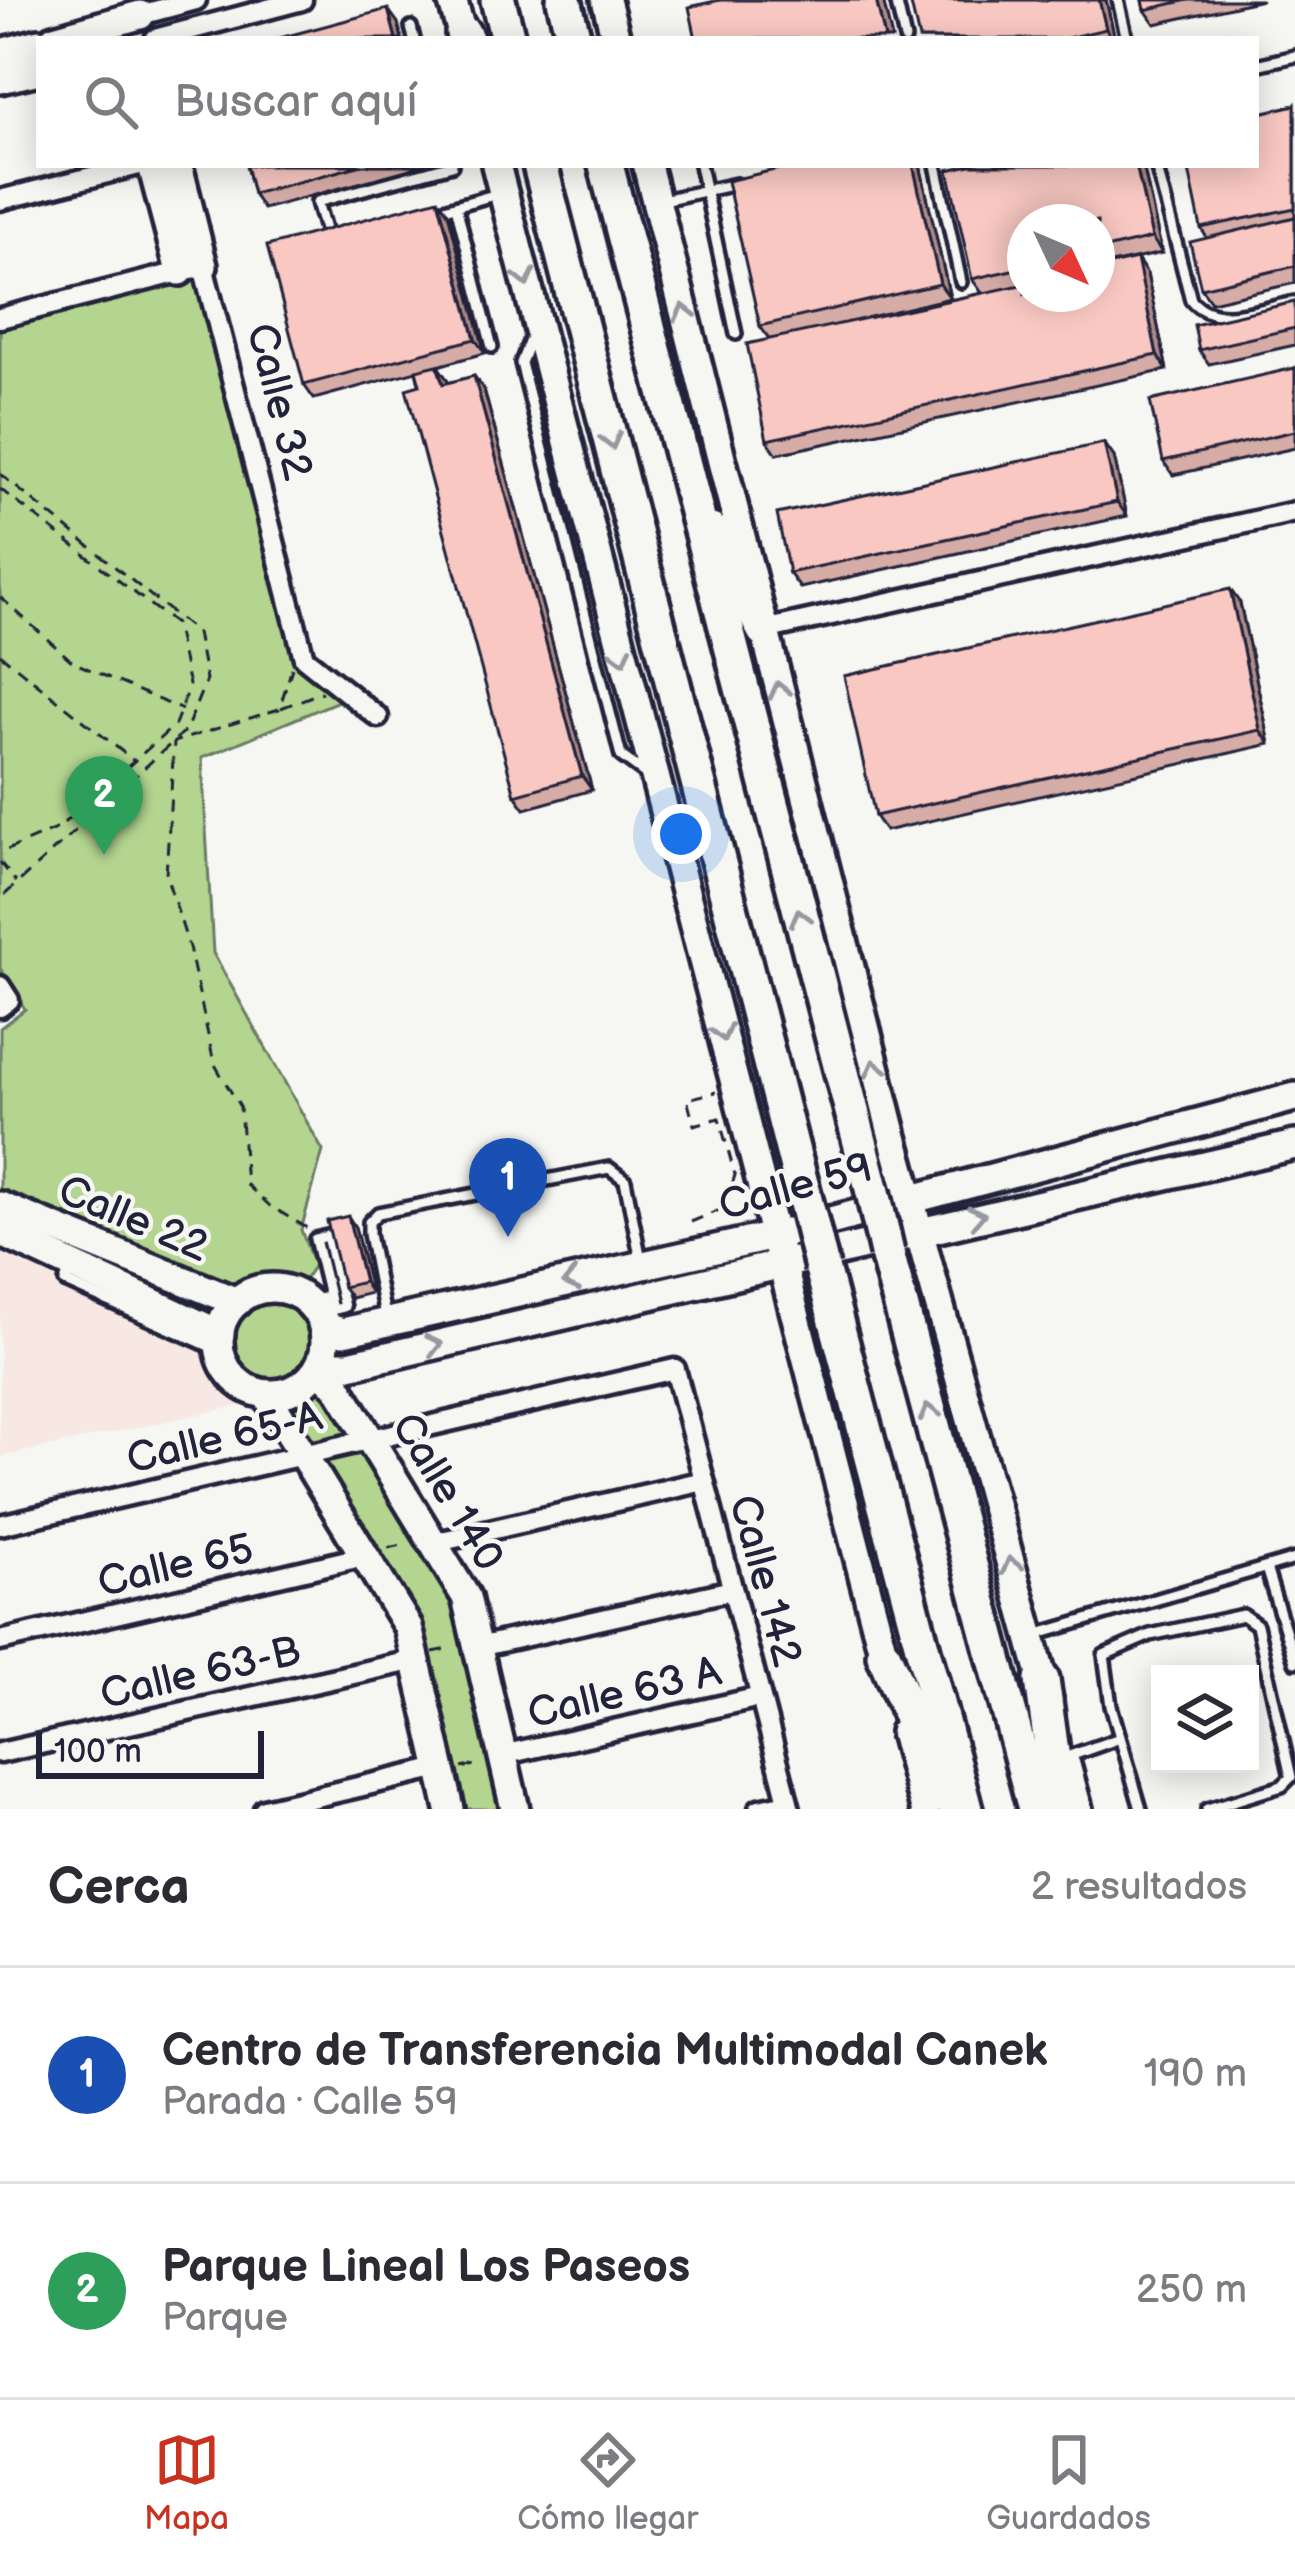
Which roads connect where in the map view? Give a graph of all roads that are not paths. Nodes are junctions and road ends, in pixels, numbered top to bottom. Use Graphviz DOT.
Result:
graph roads {
  1 [pos="196,0"];
  2 [pos="302,0"];
  3 [pos="452,0"];
  4 [pos="498,0"];
  5 [pos="564,0"];
  6 [pos="575,0"];
  7 [pos="606,0"];
  8 [pos="896,0"];
  9 [pos="1118,0"];
  10 [pos="133,22"];
  11 [pos="68,36"];
  12 [pos="464,36"];
  13 [pos="507,36"];
  14 [pos="575,36"];
  15 [pos="576,36"];
  16 [pos="615,36"];
  17 [pos="904,36"];
  18 [pos="1125,36"];
  19 [pos="36,44"];
  20 [pos="0,53"];
  21 [pos="1295,56"];
  22 [pos="1259,64"];
  23 [pos="36,71"];
  24 [pos="0,80"];
  25 [pos="127,168"];
  26 [pos="153,168"];
  27 [pos="178,168"];
  28 [pos="441,168"];
  29 [pos="541,168"];
  30 [pos="607,168"];
  31 [pos="648,168"];
  32 [pos="701,168"];
  33 [pos="937,168"];
  34 [pos="1157,168"];
  35 [pos="507,174"];
  36 [pos="745,182"];
  37 [pos="706,191"];
  38 [pos="0,200"];
  39 [pos="656,201"];
  40 [pos="456,206"];
  41 [pos="413,217"];
  42 [pos="349,235"];
  43 [pos="191,268"];
  44 [pos="568,272"];
  45 [pos="961,282"];
  46 [pos="1295,302"];
  47 [pos="0,318"];
  48 [pos="736,334"];
  49 [pos="491,347"];
  50 [pos="687,490"];
  51 [pos="1295,512"];
  52 [pos="764,630"];
  53 [pos="378,717"];
  54 [pos="1295,1097"];
  55 [pos="1145,1134"];
  56 [pos="893,1137"];
  57 [pos="1295,1145"];
  58 [pos="760,1177"];
  59 [pos="910,1198"];
  60 [pos="0,1206"];
  61 [pos="920,1228"];
  62 [pos="0,1232"];
  63 [pos="729,1246"];
  64 [pos="778,1249"];
  65 [pos="642,1265"];
  66 [pos="237,1302"];
  67 [pos="319,1304"];
  68 [pos="386,1322"];
  69 [pos="220,1342"];
  70 [pos="318,1366"];
  71 [pos="675,1369"];
  72 [pos="266,1394"];
  73 [pos="370,1438"];
  74 [pos="303,1455"];
  75 [pos="704,1481"];
  76 [pos="0,1525"];
  77 [pos="428,1542"];
  78 [pos="370,1554"];
  79 [pos="1295,1559"];
  80 [pos="1266,1568"];
  81 [pos="733,1590"];
  82 [pos="1030,1636"];
  83 [pos="0,1641"];
  84 [pos="473,1646"];
  85 [pos="884,1655"];
  86 [pos="421,1656"];
  87 [pos="1295,1662"];
  88 [pos="1042,1681"];
  89 [pos="760,1697"];
  90 [pos="1120,1738"];
  91 [pos="0,1753"];
  92 [pos="499,1757"];
  93 [pos="1064,1758"];
  94 [pos="446,1770"];
  95 [pos="789,1806"];
  96 [pos="264,1809"];
  97 [pos="450,1809"];
  98 [pos="515,1809"];
  99 [pos="759,1809"];
  100 [pos="925,1809"];
  101 [pos="950,1809"];
  102 [pos="965,1809"];
  103 [pos="1035,1809"];
  104 [pos="1060,1809"];
  105 [pos="1078,1809"];
  106 [pos="1141,1809"];
  107 [pos="1207,1809"];
  1 -- 10 [label="street"];
  2 -- 10 [label="street"];
  3 -- 12 [label="main road"];
  4 -- 13 [label="highway"];
  5 -- 14 [label="highway"];
  6 -- 15 [label="highway"];
  7 -- 16 [label="main road"];
  8 -- 17 [label="lane"];
  9 -- 18 [label="lane"];
  10 -- 11 [label="main road"];
  19 -- 20 [label="main road"];
  21 -- 22 [label="lane"];
  23 -- 24 [label="main road"];
  25 -- 38 [label="street"];
  26 -- 43 [label="main road, Calle 32"];
  27 -- 43 [label="main road, Calle 32"];
  28 -- 42 [label="lane"];
  29 -- 44 [label="highway"];
  30 -- 50 [label="highway"];
  31 -- 39 [label="main road"];
  32 -- 37 [label="lane"];
  33 -- 45 [label="lane"];
  34 -- 46 [label="lane"];
  35 -- 40 [label="lane"];
  35 -- 44 [label="highway"];
  35 -- 58 [label="main road, one-way"];
  36 -- 37 [label="lane"];
  37 -- 39 [label="lane"];
  37 -- 48 [label="lane"];
  52 -- 39 [label="main road, one-way"];
  40 -- 41 [label="lane"];
  40 -- 49 [label="lane"];
  43 -- 47 [label="street"];
  43 -- 53 [label="street, Calle 32"];
  44 -- 102 [label="highway, one-way, bridge"];
  50 -- 52 [label="highway"];
  103 -- 50 [label="highway, one-way, bridge"];
  51 -- 52 [label="street"];
  56 -- 52 [label="main road, one-way"];
  54 -- 55 [label="main road, Calle 59"];
  55 -- 56 [label="main road"];
  55 -- 59 [label="main road, Calle 59"];
  56 -- 59 [label="main road"];
  61 -- 57 [label="main road, Calle 59, one-way"];
  58 -- 63 [label="main road"];
  58 -- 64 [label="main road"];
  59 -- 61 [label="main road"];
  59 -- 64 [label="main road, Calle 59"];
  60 -- 66 [label="main road, Calle 22"];
  61 -- 64 [label="main road, Calle 59"];
  82 -- 61 [label="main road, one-way"];
  62 -- 69 [label="main road, Calle 22"];
  63 -- 64 [label="main road, Calle 59"];
  63 -- 65 [label="main road, Calle 59"];
  70 -- 64 [label="main road, Calle 59, one-way"];
  64 -- 85 [label="main road"];
  65 -- 68 [label="main road, Calle 59, one-way"];
  65 -- 68 [label="lane"];
  66 -- 67 [label="main road"];
  66 -- 69 [label="main road"];
  67 -- 67 [label="lane"];
  67 -- 68 [label="main road, Calle 59"];
  67 -- 70 [label="main road"];
  69 -- 72 [label="main road"];
  70 -- 72 [label="main road"];
  70 -- 73 [label="main road, Calle 140"];
  71 -- 73 [label="street, Calle 65-A"];
  71 -- 75 [label="street, Calle 142"];
  72 -- 74 [label="main road"];
  73 -- 74 [label="street, Calle 65-A"];
  73 -- 77 [label="main road, Calle 140"];
  74 -- 76 [label="street, Calle 65-A"];
  74 -- 78 [label="main road"];
  75 -- 77 [label="street"];
  75 -- 81 [label="street, Calle 142"];
  77 -- 84 [label="main road, Calle 140"];
  78 -- 83 [label="street, Calle 65"];
  78 -- 86 [label="main road"];
  79 -- 80 [label="lane"];
  80 -- 82 [label="lane"];
  80 -- 87 [label="lane"];
  81 -- 84 [label="street"];
  81 -- 89 [label="street, Calle 142"];
  82 -- 88 [label="main road"];
  84 -- 92 [label="main road, Calle 140"];
  85 -- 100 [label="main road"];
  85 -- 101 [label="highway"];
  86 -- 91 [label="street, Calle 63-B"];
  86 -- 94 [label="main road"];
  88 -- 93 [label="main road"];
  88 -- 104 [label="highway"];
  89 -- 92 [label="street, Calle 63 A"];
  89 -- 95 [label="street, Calle 142"];
  90 -- 93 [label="lane"];
  90 -- 106 [label="lane"];
  90 -- 107 [label="lane"];
  92 -- 98 [label="main road, Calle 140"];
  93 -- 105 [label="main road"];
  94 -- 96 [label="street"];
  94 -- 97 [label="main road"];
  95 -- 99 [label="street"];
}
